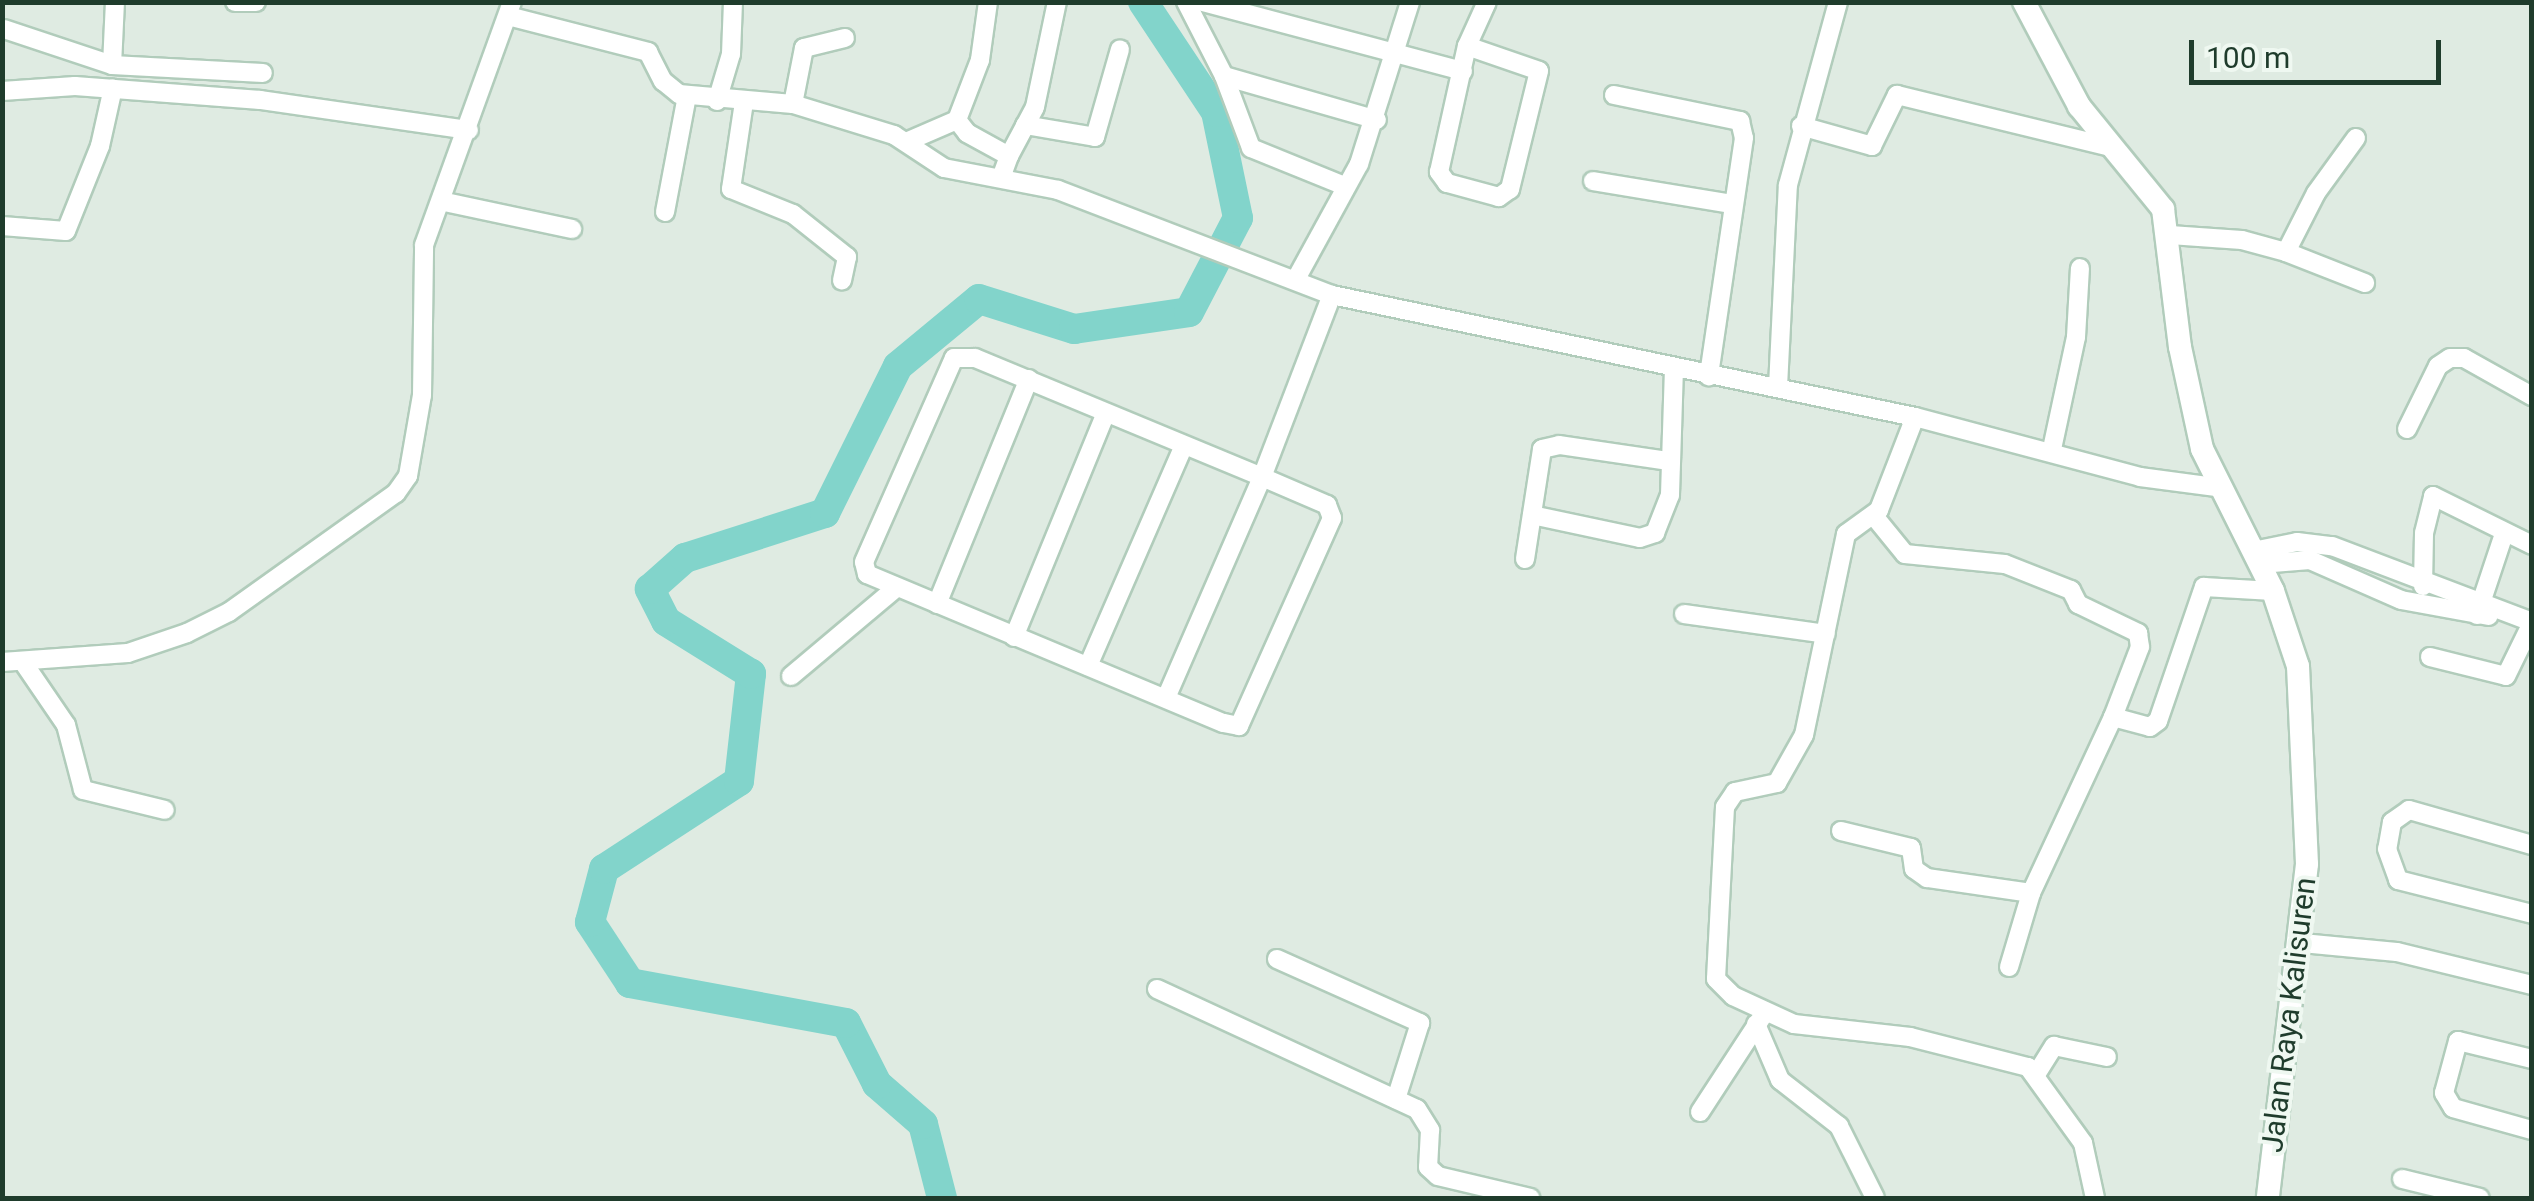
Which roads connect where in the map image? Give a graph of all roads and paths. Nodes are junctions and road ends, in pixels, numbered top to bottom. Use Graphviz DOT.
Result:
graph roads {
  1 [pos="115,2"];
  2 [pos="235,2"];
  3 [pos="256,2"];
  4 [pos="733,2"];
  5 [pos="988,2"];
  6 [pos="1058,2"];
  7 [pos="1186,2"];
  8 [pos="1203,2"];
  9 [pos="1410,2"];
  10 [pos="1487,2"];
  11 [pos="1838,2"];
  12 [pos="2024,2"];
  13 [pos="510,9"];
  14 [pos="4,29"];
  15 [pos="845,38"];
  16 [pos="1468,46"];
  17 [pos="1120,49"];
  18 [pos="1397,54"];
  19 [pos="112,65"];
  20 [pos="1463,70"];
  21 [pos="263,73"];
  22 [pos="1224,76"];
  23 [pos="113,88"];
  24 [pos="2,91"];
  25 [pos="1614,94"];
  26 [pos="687,96"];
  27 [pos="718,101"];
  28 [pos="744,102"];
  29 [pos="794,104"];
  30 [pos="957,120"];
  31 [pos="1377,120"];
  32 [pos="1026,125"];
  33 [pos="1801,126"];
  34 [pos="470,130"];
  35 [pos="2356,138"];
  36 [pos="906,142"];
  37 [pos="2114,148"];
  38 [pos="1009,156"];
  39 [pos="1001,178"];
  40 [pos="1593,181"];
  41 [pos="1342,186"];
  42 [pos="445,202"];
  43 [pos="1732,204"];
  44 [pos="664,212"];
  45 [pos="2,226"];
  46 [pos="572,229"];
  47 [pos="2170,235"];
  48 [pos="2286,252"];
  49 [pos="2080,268"];
  50 [pos="1296,279"];
  51 [pos="842,280"];
  52 [pos="2365,283"];
  53 [pos="1332,295"];
  54 [pos="1674,371"];
  55 [pos="1708,376"];
  56 [pos="1029,379"];
  57 [pos="1778,386"];
  58 [pos="2532,396"];
  59 [pos="1106,415"];
  60 [pos="1915,417"];
  61 [pos="2407,429"];
  62 [pos="1184,448"];
  63 [pos="2052,450"];
  64 [pos="1669,461"];
  65 [pos="1262,478"];
  66 [pos="2216,487"];
  67 [pos="1532,514"];
  68 [pos="1874,516"];
  69 [pos="2504,534"];
  70 [pos="2532,544"];
  71 [pos="2257,558"];
  72 [pos="1525,559"];
  73 [pos="2423,586"];
  74 [pos="897,587"];
  75 [pos="2273,590"];
  76 [pos="938,604"];
  77 [pos="2478,611"];
  78 [pos="1684,614"];
  79 [pos="2532,623"];
  80 [pos="1826,634"];
  81 [pos="1014,637"];
  82 [pos="2430,658"];
  83 [pos="2,662"];
  84 [pos="23,662"];
  85 [pos="1088,666"];
  86 [pos="791,676"];
  87 [pos="1166,698"];
  88 [pos="2113,717"];
  89 [pos="166,810"];
  90 [pos="1840,831"];
  91 [pos="2532,845"];
  92 [pos="2031,893"];
  93 [pos="2532,914"];
  94 [pos="2302,943"];
  95 [pos="1277,960"];
  96 [pos="2009,967"];
  97 [pos="2532,985"];
  98 [pos="1158,989"];
  99 [pos="1760,1018"];
  100 [pos="2107,1057"];
  101 [pos="2532,1059"];
  102 [pos="2037,1074"];
  103 [pos="1396,1099"];
  104 [pos="1700,1112"];
  105 [pos="2532,1130"];
  106 [pos="2402,1178"];
  107 [pos="1530,1198"];
  108 [pos="1874,1198"];
  109 [pos="2095,1198"];
  110 [pos="2268,1198"];
  111 [pos="2480,1198"];
  1 -- 19 [label="street"];
  2 -- 3 [label="street"];
  4 -- 27 [label="street"];
  5 -- 30 [label="street"];
  6 -- 32 [label="street"];
  7 -- 22 [label="street"];
  8 -- 18 [label="street"];
  9 -- 18 [label="street"];
  10 -- 16 [label="street"];
  11 -- 33 [label="street"];
  12 -- 37 [label="main road, Jalan Raya Kalisuren"];
  13 -- 26 [label="street"];
  13 -- 34 [label="street"];
  14 -- 19 [label="street"];
  15 -- 29 [label="street"];
  16 -- 20 [label="street"];
  16 -- 20 [label="street"];
  17 -- 32 [label="street"];
  18 -- 20 [label="street"];
  18 -- 31 [label="street"];
  19 -- 21 [label="street"];
  22 -- 31 [label="street"];
  22 -- 41 [label="street"];
  23 -- 24 [label="street"];
  23 -- 34 [label="street"];
  23 -- 45 [label="street"];
  25 -- 43 [label="street"];
  26 -- 27 [label="street"];
  26 -- 44 [label="street"];
  27 -- 28 [label="street"];
  28 -- 29 [label="street"];
  28 -- 51 [label="street"];
  29 -- 36 [label="street"];
  30 -- 36 [label="street"];
  30 -- 38 [label="street"];
  31 -- 41 [label="street"];
  32 -- 38 [label="street"];
  33 -- 37 [label="street"];
  33 -- 57 [label="street"];
  34 -- 42 [label="street"];
  35 -- 48 [label="street"];
  36 -- 39 [label="street"];
  37 -- 47 [label="main road, Jalan Raya Kalisuren"];
  38 -- 39 [label="street"];
  39 -- 50 [label="street"];
  40 -- 43 [label="street"];
  41 -- 50 [label="street"];
  42 -- 46 [label="street"];
  42 -- 84 [label="street"];
  43 -- 55 [label="street"];
  47 -- 48 [label="street"];
  47 -- 66 [label="main road, Jalan Raya Kalisuren"];
  48 -- 52 [label="street"];
  49 -- 63 [label="street"];
  50 -- 53 [label="street"];
  53 -- 54 [label="street"];
  53 -- 65 [label="street"];
  54 -- 55 [label="street"];
  54 -- 64 [label="street"];
  55 -- 57 [label="street"];
  56 -- 59 [label="street"];
  56 -- 74 [label="street"];
  56 -- 76 [label="street"];
  57 -- 60 [label="street"];
  58 -- 61 [label="street"];
  59 -- 62 [label="street"];
  59 -- 81 [label="street"];
  60 -- 63 [label="street"];
  60 -- 68 [label="street"];
  62 -- 65 [label="street"];
  62 -- 85 [label="street"];
  63 -- 66 [label="street"];
  64 -- 67 [label="street"];
  64 -- 67 [label="street"];
  65 -- 87 [label="street"];
  65 -- 87 [label="street"];
  66 -- 71 [label="main road, Jalan Raya Kalisuren"];
  67 -- 72 [label="street"];
  68 -- 80 [label="street"];
  68 -- 88 [label="street"];
  69 -- 70 [label="street"];
  69 -- 73 [label="street"];
  69 -- 77 [label="street"];
  71 -- 73 [label="street"];
  71 -- 75 [label="main road, Jalan Raya Kalisuren"];
  71 -- 77 [label="street"];
  73 -- 77 [label="street"];
  74 -- 76 [label="street"];
  74 -- 86 [label="street"];
  75 -- 88 [label="street"];
  75 -- 94 [label="main road, Jalan Raya Kalisuren"];
  76 -- 81 [label="street"];
  77 -- 79 [label="street"];
  78 -- 80 [label="street"];
  79 -- 82 [label="street"];
  80 -- 99 [label="street"];
  81 -- 85 [label="street"];
  83 -- 84 [label="street"];
  84 -- 89 [label="street"];
  85 -- 87 [label="street"];
  88 -- 92 [label="street"];
  90 -- 92 [label="street"];
  91 -- 93 [label="street"];
  92 -- 96 [label="street"];
  94 -- 97 [label="street"];
  94 -- 110 [label="main road, Jalan Raya Kalisuren"];
  95 -- 103 [label="street"];
  98 -- 103 [label="street"];
  99 -- 102 [label="street"];
  99 -- 104 [label="street"];
  99 -- 108 [label="street"];
  100 -- 102 [label="street"];
  101 -- 105 [label="street"];
  102 -- 109 [label="street"];
  103 -- 107 [label="street"];
  106 -- 111 [label="street"];
}
